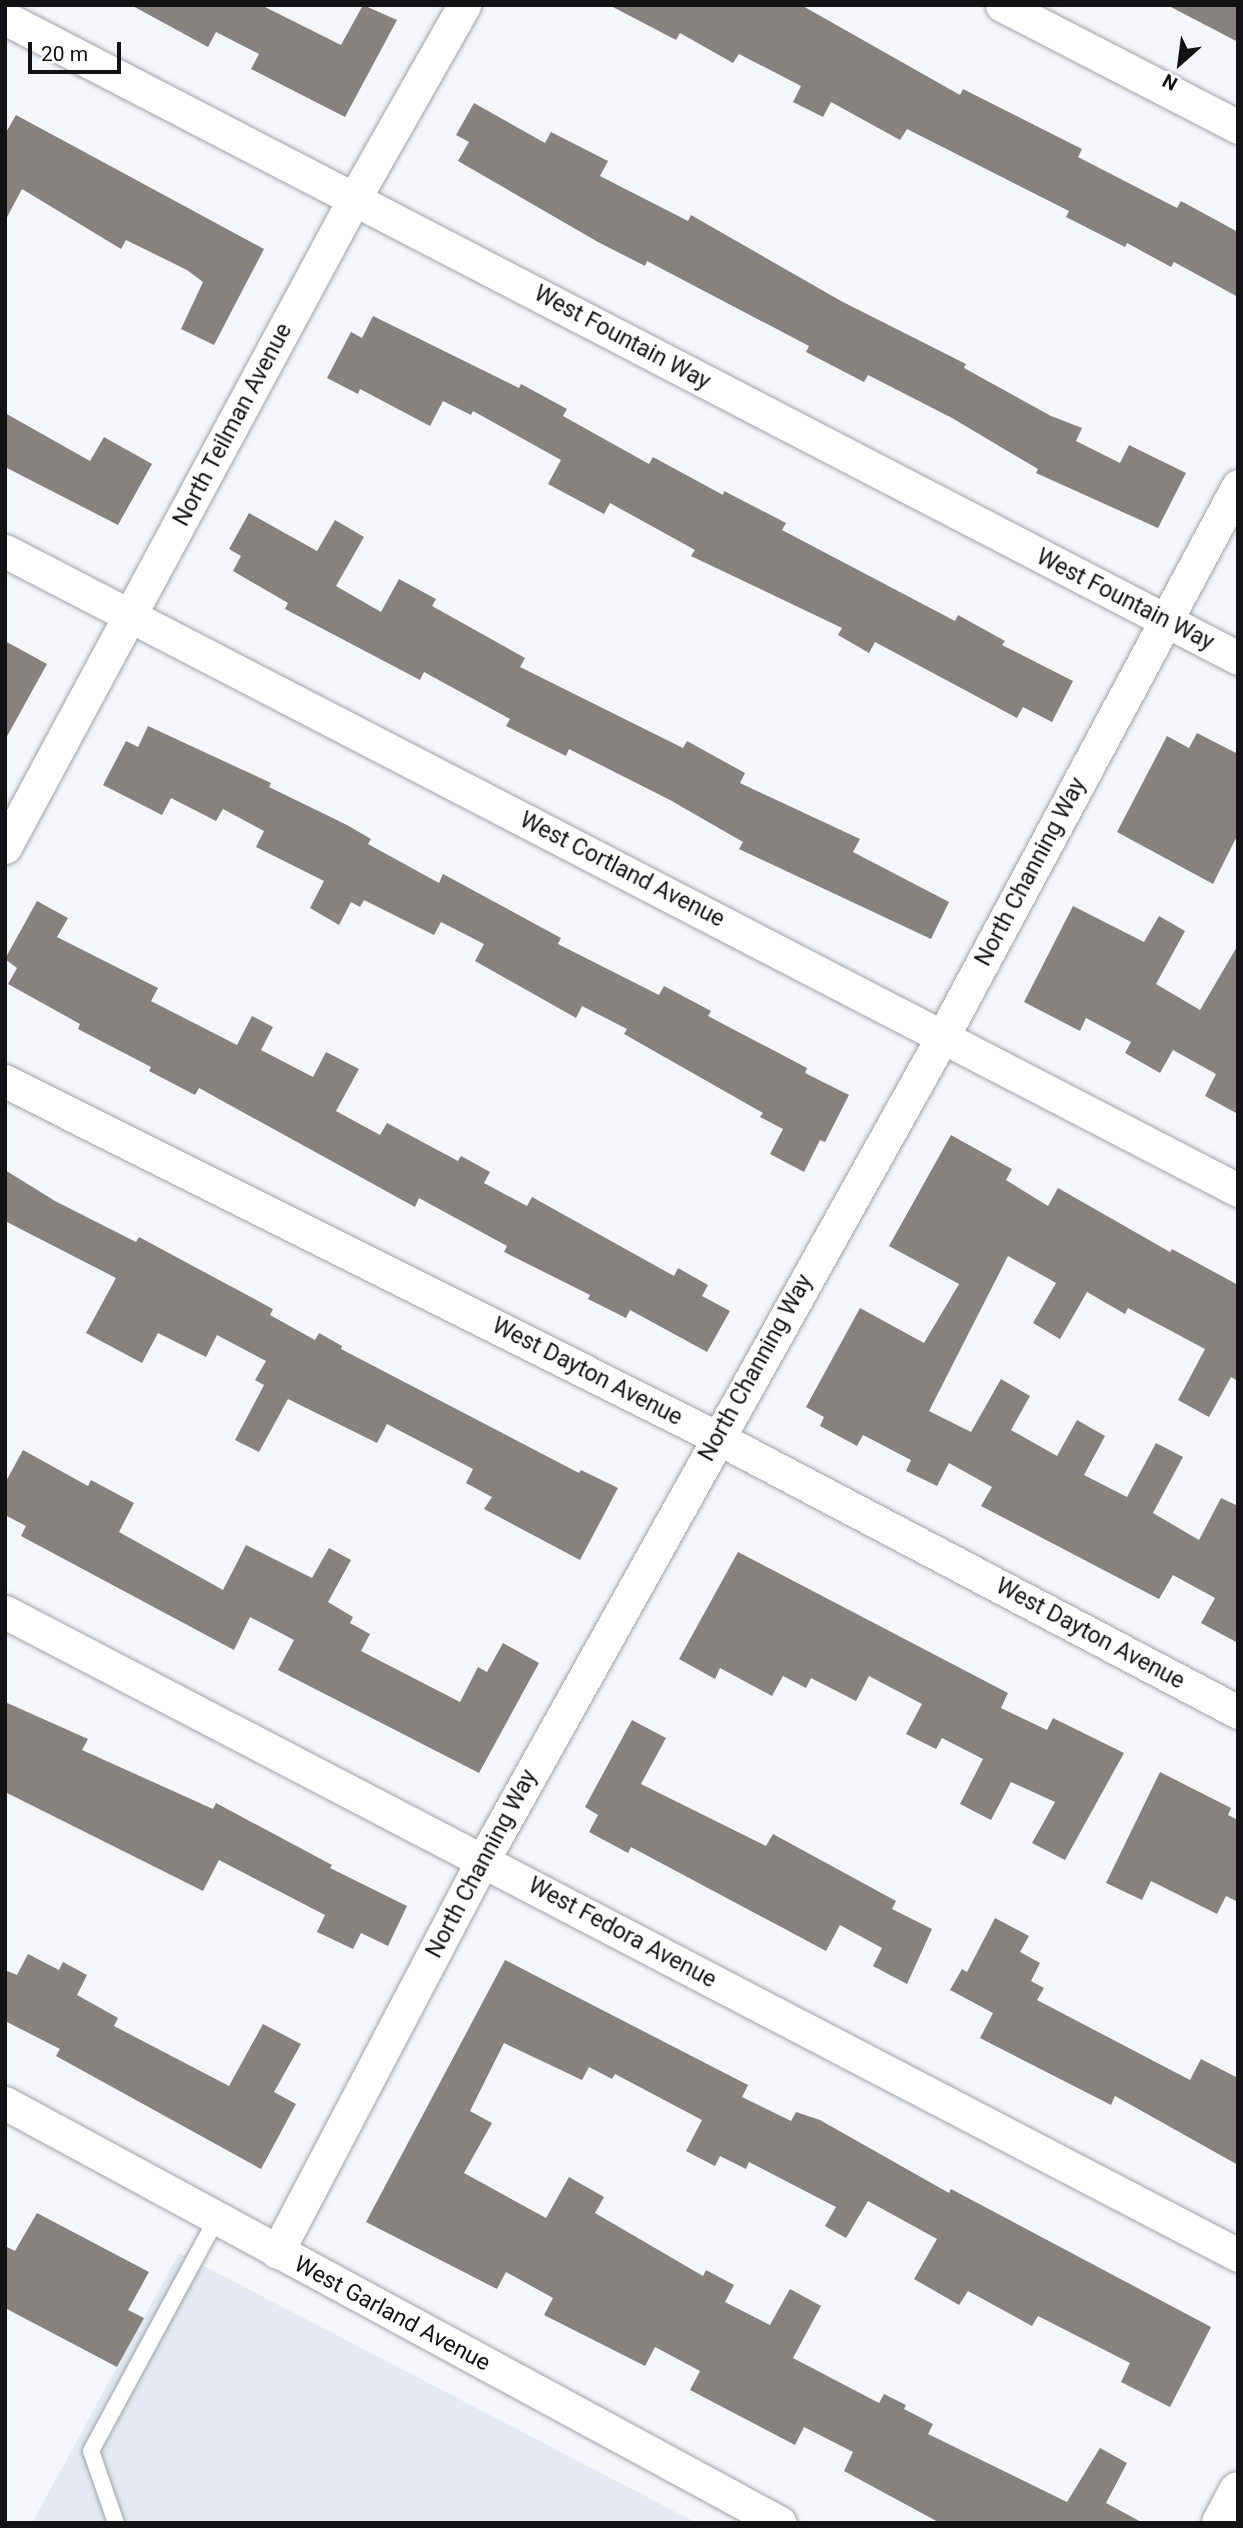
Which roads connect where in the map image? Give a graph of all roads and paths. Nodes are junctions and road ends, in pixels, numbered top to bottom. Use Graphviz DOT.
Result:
graph roads {
  1 [pos="464,5"];
  2 [pos="1002,5"];
  3 [pos="5,18"];
  4 [pos="1238,127"];
  5 [pos="354,199"];
  6 [pos="1238,486"];
  7 [pos="5,551"];
  8 [pos="131,617"];
  9 [pos="1165,621"];
  10 [pos="1238,658"];
  11 [pos="5,847"];
  12 [pos="943,1036"];
  13 [pos="5,1081"];
  14 [pos="1238,1190"];
  15 [pos="716,1437"];
  16 [pos="5,1612"];
  17 [pos="1238,1712"];
  18 [pos="484,1860"];
  19 [pos="5,2104"];
  20 [pos="217,2218"];
  21 [pos="277,2252"];
  22 [pos="1238,2255"];
  23 [pos="1238,2491"];
  24 [pos="116,2523"];
  25 [pos="780,2523"];
  26 [pos="1221,2523"];
  1 -- 5 [label="street, North Teilman Avenue"];
  2 -- 4 [label="street"];
  3 -- 5 [label="street, West Fountain Way"];
  5 -- 8 [label="street, North Teilman Avenue"];
  5 -- 9 [label="street, West Fountain Way"];
  6 -- 9 [label="street, North Channing Way"];
  7 -- 8 [label="street, West Cortland Avenue"];
  8 -- 11 [label="street, North Teilman Avenue"];
  8 -- 12 [label="street, West Cortland Avenue"];
  9 -- 10 [label="street, West Fountain Way"];
  9 -- 12 [label="street, North Channing Way"];
  12 -- 14 [label="street, West Cortland Avenue"];
  12 -- 15 [label="street, North Channing Way"];
  13 -- 15 [label="street, West Dayton Avenue"];
  15 -- 17 [label="street, West Dayton Avenue"];
  15 -- 18 [label="street, North Channing Way"];
  16 -- 18 [label="street, West Fedora Avenue"];
  18 -- 21 [label="street, North Channing Way"];
  18 -- 22 [label="street, West Fedora Avenue"];
  19 -- 20 [label="street, West Garland Avenue"];
  20 -- 21 [label="street, West Garland Avenue"];
  20 -- 24 [label="lane"];
  21 -- 25 [label="street, West Garland Avenue"];
  23 -- 26 [label="main road"];
}
